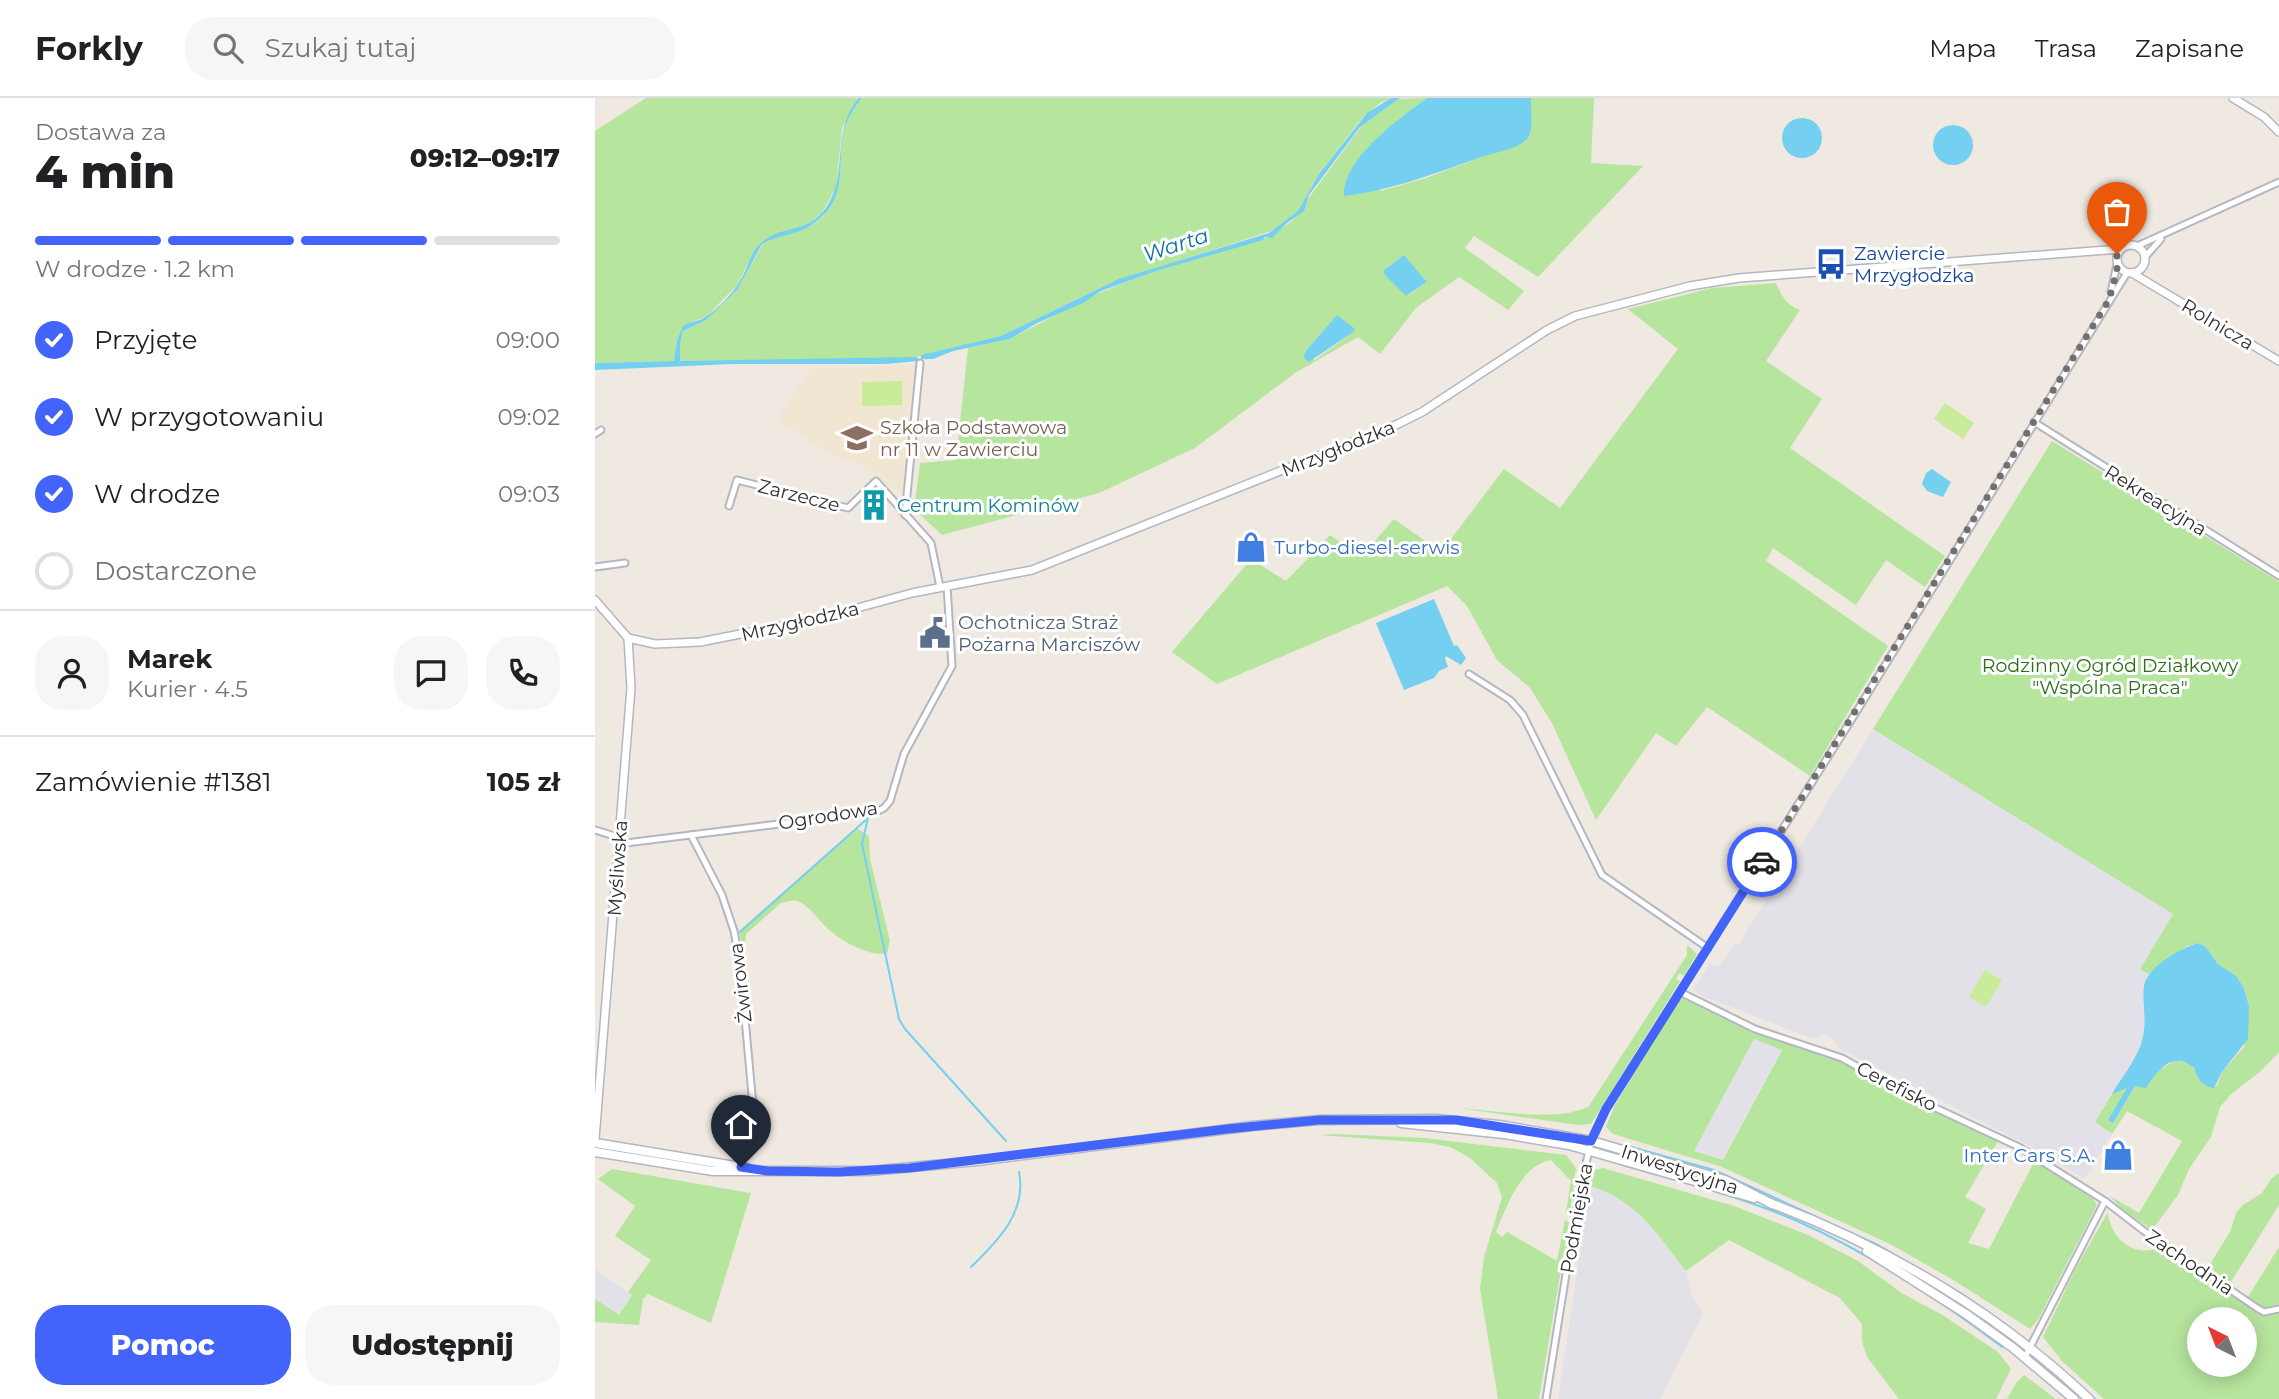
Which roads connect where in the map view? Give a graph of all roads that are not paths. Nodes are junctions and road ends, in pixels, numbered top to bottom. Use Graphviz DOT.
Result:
graph roads {
  1 [pos="2233,98"];
  2 [pos="2279,132"];
  3 [pos="2279,183"];
  4 [pos="2163,236"];
  5 [pos="2137,246"];
  6 [pos="2120,249"];
  7 [pos="2090,252"];
  8 [pos="2145,257"];
  9 [pos="2117,263"];
  10 [pos="2142,267"];
  11 [pos="2130,273"];
  12 [pos="2156,287"];
  13 [pos="2109,300"];
  14 [pos="2279,361"];
  15 [pos="920,363"];
  16 [pos="2034,422"];
  17 [pos="729,506"];
  18 [pos="906,516"];
  19 [pos="625,563"];
  20 [pos="595,566"];
  21 [pos="2279,576"];
  22 [pos="943,586"];
  23 [pos="595,600"];
  24 [pos="628,638"];
  25 [pos="1469,674"];
  26 [pos="595,830"];
  27 [pos="691,835"];
  28 [pos="618,841"];
  29 [pos="1707,948"];
  30 [pos="1680,992"];
  31 [pos="1377,1120"];
  32 [pos="757,1139"];
  33 [pos="595,1141"];
  34 [pos="1591,1141"];
  35 [pos="1589,1151"];
  36 [pos="595,1152"];
  37 [pos="767,1171"];
  38 [pos="2105,1200"];
  39 [pos="1772,1204"];
  40 [pos="1843,1236"];
  41 [pos="2279,1309"];
  42 [pos="2030,1348"];
  43 [pos="2025,1357"];
  44 [pos="1546,1399"];
  45 [pos="2074,1399"];
  46 [pos="2089,1399"];
  1 -- 2 [label="street"];
  3 -- 4 [label="street"];
  4 -- 5 [label="street"];
  4 -- 8 [label="street"];
  5 -- 6 [label="street"];
  5 -- 8 [label="street"];
  6 -- 7 [label="street, Mrzygłodzka"];
  6 -- 9 [label="street"];
  7 -- 9 [label="street, Mrzygłodzka"];
  7 -- 22 [label="street, Mrzygłodzka"];
  8 -- 10 [label="street"];
  9 -- 11 [label="street"];
  9 -- 13 [label="street, Podmiejska"];
  10 -- 11 [label="street"];
  10 -- 12 [label="street, Rolnicza"];
  11 -- 12 [label="street, Rolnicza"];
  11 -- 13 [label="street, Podmiejska"];
  12 -- 14 [label="street, Rolnicza"];
  13 -- 16 [label="street, Podmiejska"];
  15 -- 18 [label="street"];
  16 -- 21 [label="street, Rekreacyjna"];
  16 -- 29 [label="street, Podmiejska"];
  17 -- 18 [label="street, Zarzecze"];
  18 -- 22 [label="street"];
  19 -- 20 [label="street"];
  22 -- 24 [label="street, Mrzygłodzka"];
  22 -- 27 [label="street, Ogrodowa"];
  23 -- 24 [label="street"];
  24 -- 28 [label="street, Myśliwska"];
  25 -- 29 [label="street"];
  26 -- 28 [label="street"];
  27 -- 28 [label="street, Ogrodowa"];
  27 -- 32 [label="street, Żwirowa"];
  28 -- 33 [label="street, Myśliwska"];
  29 -- 30 [label="street, Podmiejska"];
  30 -- 34 [label="street, Podmiejska"];
  30 -- 38 [label="street, Cerefisko"];
  31 -- 34 [label="main road, Inwestycyjna"];
  31 -- 35 [label="main road, Inwestycyjna"];
  31 -- 37 [label="main road, Inwestycyjna"];
  33 -- 37 [label="main road, Inwestycyjna"];
  34 -- 35 [label="street, Podmiejska"];
  34 -- 39 [label="main road, Inwestycyjna"];
  35 -- 39 [label="main road, Inwestycyjna"];
  35 -- 44 [label="street, Podmiejska"];
  36 -- 37 [label="main road, Inwestycyjna"];
  38 -- 41 [label="street, Zachodnia"];
  38 -- 42 [label="street"];
  39 -- 40 [label="main road, Inwestycyjna"];
  40 -- 42 [label="main road, Inwestycyjna"];
  40 -- 43 [label="main road, Inwestycyjna"];
  42 -- 43 [label="street"];
  42 -- 46 [label="main road, Inwestycyjna"];
  43 -- 45 [label="main road, Inwestycyjna"];
}
